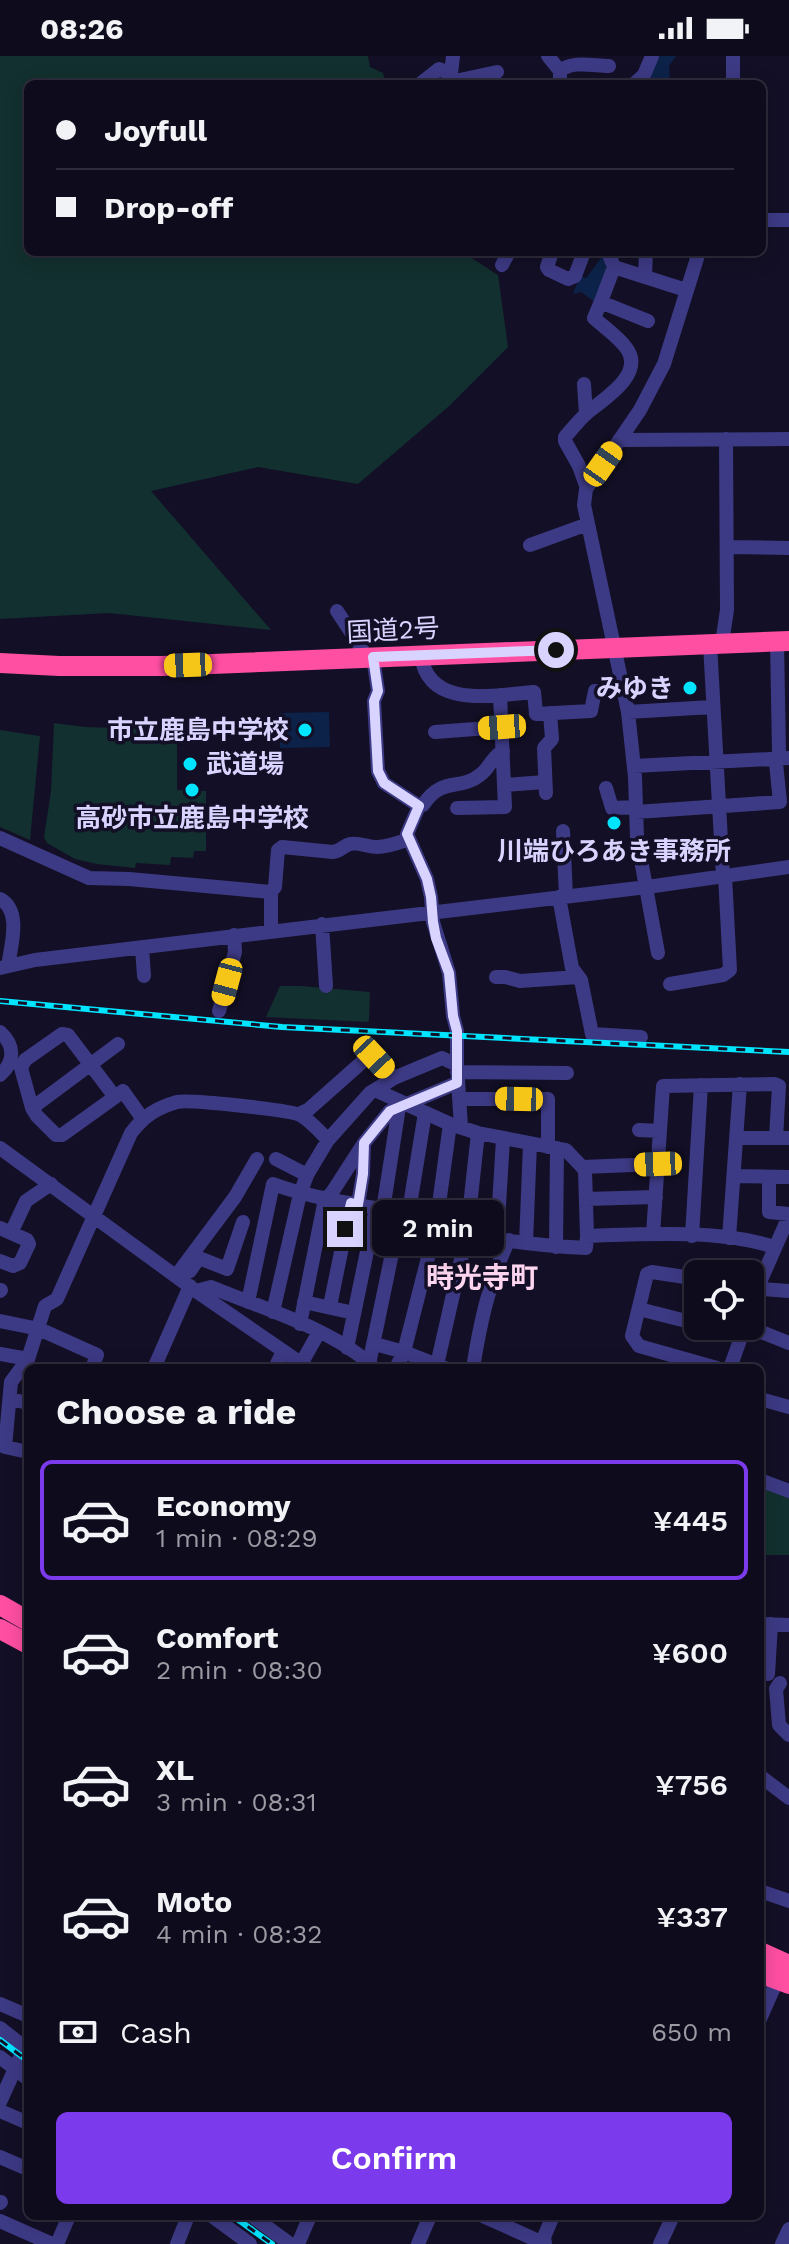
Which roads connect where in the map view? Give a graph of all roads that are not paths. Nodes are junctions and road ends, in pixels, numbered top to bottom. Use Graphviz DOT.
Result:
graph roads {
  1 [pos="453,56"];
  2 [pos="548,56"];
  3 [pos="652,56"];
  4 [pos="733,56"];
  5 [pos="609,66"];
  6 [pos="497,72"];
  7 [pos="560,78"];
  8 [pos="425,80"];
  9 [pos="454,80"];
  10 [pos="638,80"];
  11 [pos="733,80"];
  12 [pos="766,220"];
  13 [pos="789,220"];
  14 [pos="551,256"];
  15 [pos="582,256"];
  16 [pos="610,256"];
  17 [pos="646,256"];
  18 [pos="698,256"];
  19 [pos="614,267"];
  20 [pos="645,277"];
  21 [pos="686,290"];
  22 [pos="602,299"];
  23 [pos="648,321"];
  24 [pos="584,384"];
  25 [pos="586,414"];
  26 [pos="726,439"];
  27 [pos="789,439"];
  28 [pos="619,440"];
  29 [pos="587,488"];
  30 [pos="588,524"];
  31 [pos="530,545"];
  32 [pos="727,547"];
  33 [pos="789,548"];
  34 [pos="337,611"];
  35 [pos="783,641"];
  36 [pos="716,644"];
  37 [pos="615,648"];
  38 [pos="421,655"];
  39 [pos="368,657"];
  40 [pos="0,663"];
  41 [pos="623,685"];
  42 [pos="500,695"];
  43 [pos="712,707"];
  44 [pos="628,712"];
  45 [pos="550,713"];
  46 [pos="502,727"];
  47 [pos="435,732"];
  48 [pos="503,751"];
  49 [pos="783,758"];
  50 [pos="716,762"];
  51 [pos="634,766"];
  52 [pos="504,785"];
  53 [pos="606,788"];
  54 [pos="419,806"];
  55 [pos="719,806"];
  56 [pos="457,808"];
  57 [pos="636,810"];
  58 [pos="563,831"];
  59 [pos="0,838"];
  60 [pos="409,839"];
  61 [pos="789,867"];
  62 [pos="724,876"];
  63 [pos="647,887"];
  64 [pos="271,892"];
  65 [pos="563,897"];
  66 [pos="0,899"];
  67 [pos="432,912"];
  68 [pos="322,924"];
  69 [pos="271,931"];
  70 [pos="234,935"];
  71 [pos="142,947"];
  72 [pos="658,953"];
  73 [pos="4,967"];
  74 [pos="144,976"];
  75 [pos="496,977"];
  76 [pos="578,977"];
  77 [pos="670,984"];
  78 [pos="326,986"];
  79 [pos="219,1011"];
  80 [pos="0,1032"];
  81 [pos="641,1037"];
  82 [pos="118,1044"];
  83 [pos="91,1065"];
  84 [pos="457,1073"];
  85 [pos="567,1073"];
  86 [pos="0,1075"];
  87 [pos="394,1078"];
  88 [pos="740,1084"];
  89 [pos="701,1085"];
  90 [pos="375,1090"];
  91 [pos="115,1097"];
  92 [pos="459,1099"];
  93 [pos="403,1106"];
  94 [pos="32,1108"];
  95 [pos="425,1113"];
  96 [pos="299,1114"];
  97 [pos="142,1118"];
  98 [pos="455,1126"];
  99 [pos="639,1130"];
  100 [pos="660,1131"];
  101 [pos="478,1133"];
  102 [pos="737,1138"];
  103 [pos="783,1138"];
  104 [pos="503,1139"];
  105 [pos="328,1140"];
  106 [pos="364,1143"];
  107 [pos="530,1144"];
  108 [pos="0,1148"];
  109 [pos="553,1148"];
  110 [pos="257,1159"];
  111 [pos="276,1159"];
  112 [pos="658,1164"];
  113 [pos="582,1167"];
  114 [pos="307,1175"];
  115 [pos="734,1176"];
  116 [pos="769,1177"];
  117 [pos="789,1177"];
  118 [pos="51,1184"];
  119 [pos="300,1194"];
  120 [pos="656,1197"];
  121 [pos="325,1199"];
  122 [pos="586,1199"];
  123 [pos="354,1204"];
  124 [pos="380,1209"];
  125 [pos="789,1215"];
  126 [pos="404,1216"];
  127 [pos="94,1218"];
  128 [pos="243,1222"];
  129 [pos="436,1226"];
  130 [pos="6,1230"];
  131 [pos="467,1233"];
  132 [pos="653,1234"];
  133 [pos="587,1236"];
  134 [pos="692,1236"];
  135 [pos="729,1238"];
  136 [pos="503,1239"];
  137 [pos="526,1243"];
  138 [pos="556,1247"];
  139 [pos="774,1247"];
  140 [pos="0,1261"];
  141 [pos="764,1268"];
  142 [pos="684,1277"];
  143 [pos="187,1284"];
  144 [pos="764,1290"];
  145 [pos="789,1291"];
  146 [pos="248,1302"];
  147 [pos="304,1302"];
  148 [pos="330,1306"];
  149 [pos="639,1309"];
  150 [pos="273,1312"];
  151 [pos="354,1313"];
  152 [pos="684,1320"];
  153 [pos="0,1321"];
  154 [pos="300,1324"];
  155 [pos="39,1329"];
  156 [pos="319,1332"];
  157 [pos="764,1335"];
  158 [pos="740,1340"];
  159 [pos="789,1343"];
  160 [pos="375,1344"];
  161 [pos="347,1348"];
  162 [pos="283,1351"];
  163 [pos="404,1352"];
  164 [pos="0,1354"];
  165 [pos="28,1359"];
  166 [pos="24,1364"];
  167 [pos="24,1364"];
  168 [pos="94,1364"];
  169 [pos="156,1364"];
  170 [pos="277,1364"];
  171 [pos="302,1364"];
  172 [pos="306,1364"];
  173 [pos="369,1364"];
  174 [pos="372,1364"];
  175 [pos="398,1364"];
  176 [pos="436,1364"];
  177 [pos="441,1364"];
  178 [pos="474,1364"];
  179 [pos="703,1364"];
  180 [pos="731,1364"];
  181 [pos="10,1399"];
  182 [pos="764,1400"];
  183 [pos="24,1402"];
  184 [pos="789,1407"];
  185 [pos="24,1451"];
  186 [pos="764,1482"];
  187 [pos="789,1491"];
  188 [pos="0,1605"];
  189 [pos="0,1615"];
  190 [pos="24,1619"];
  191 [pos="765,1624"];
  192 [pos="789,1625"];
  193 [pos="24,1627"];
  194 [pos="0,1630"];
  195 [pos="24,1642"];
  196 [pos="774,1677"];
  197 [pos="789,1735"];
  198 [pos="764,1779"];
  199 [pos="789,1798"];
  200 [pos="764,1892"];
  201 [pos="789,1901"];
  202 [pos="764,1959"];
  203 [pos="779,1974"];
  204 [pos="0,2004"];
  205 [pos="764,2010"];
  206 [pos="24,2014"];
  207 [pos="0,2028"];
  208 [pos="24,2044"];
  209 [pos="24,2052"];
  210 [pos="0,2057"];
  211 [pos="15,2068"];
  212 [pos="24,2076"];
  213 [pos="0,2102"];
  214 [pos="0,2111"];
  215 [pos="24,2121"];
  216 [pos="0,2157"];
  217 [pos="23,2167"];
  218 [pos="67,2220"];
  219 [pos="186,2220"];
  220 [pos="217,2220"];
  221 [pos="257,2220"];
  222 [pos="308,2220"];
  223 [pos="428,2220"];
  224 [pos="492,2220"];
  225 [pos="551,2220"];
  226 [pos="671,2220"];
  227 [pos="0,2221"];
  228 [pos="789,2229"];
  229 [pos="54,2244"];
  230 [pos="177,2244"];
  231 [pos="250,2244"];
  232 [pos="290,2244"];
  233 [pos="298,2244"];
  234 [pos="418,2244"];
  235 [pos="660,2244"];
  236 [pos="782,2244"];
  1 -- 9 [label="street"];
  2 -- 7 [label="street"];
  3 -- 10 [label="street"];
  4 -- 11 [label="street"];
  5 -- 7 [label="street"];
  6 -- 9 [label="street"];
  8 -- 9 [label="street"];
  12 -- 13 [label="street"];
  14 -- 15 [label="street"];
  16 -- 19 [label="street"];
  17 -- 20 [label="street"];
  18 -- 21 [label="street"];
  19 -- 20 [label="street"];
  19 -- 22 [label="street"];
  20 -- 21 [label="street"];
  21 -- 28 [label="street"];
  22 -- 23 [label="street"];
  22 -- 25 [label="street"];
  24 -- 25 [label="street"];
  25 -- 29 [label="street"];
  26 -- 27 [label="street"];
  26 -- 28 [label="street"];
  26 -- 32 [label="street"];
  28 -- 29 [label="street"];
  29 -- 30 [label="street"];
  30 -- 31 [label="street"];
  30 -- 37 [label="street"];
  32 -- 33 [label="street"];
  32 -- 36 [label="street"];
  34 -- 39 [label="street"];
  35 -- 36 [label="highway, 国道2号"];
  35 -- 49 [label="street"];
  36 -- 37 [label="highway, 国道2号"];
  36 -- 43 [label="street"];
  37 -- 38 [label="highway, 国道2号"];
  37 -- 41 [label="street"];
  38 -- 39 [label="highway, 国道2号"];
  38 -- 42 [label="street"];
  39 -- 40 [label="highway, 国道2号"];
  39 -- 54 [label="street"];
  41 -- 44 [label="street"];
  41 -- 45 [label="street"];
  42 -- 45 [label="street"];
  42 -- 46 [label="street"];
  43 -- 44 [label="street"];
  43 -- 50 [label="street"];
  44 -- 51 [label="street"];
  45 -- 52 [label="street"];
  46 -- 47 [label="street"];
  46 -- 48 [label="street"];
  48 -- 52 [label="street"];
  48 -- 54 [label="street"];
  49 -- 50 [label="street"];
  49 -- 55 [label="street"];
  50 -- 51 [label="street"];
  50 -- 55 [label="street"];
  51 -- 57 [label="street"];
  52 -- 56 [label="street"];
  53 -- 57 [label="street"];
  54 -- 60 [label="street"];
  55 -- 57 [label="street"];
  55 -- 62 [label="street"];
  57 -- 63 [label="street"];
  58 -- 65 [label="street"];
  59 -- 64 [label="street"];
  60 -- 64 [label="street"];
  60 -- 67 [label="street"];
  61 -- 62 [label="street"];
  62 -- 63 [label="street"];
  62 -- 77 [label="street"];
  63 -- 65 [label="street"];
  63 -- 72 [label="street"];
  64 -- 69 [label="street"];
  65 -- 67 [label="street"];
  65 -- 76 [label="street"];
  66 -- 73 [label="street"];
  67 -- 68 [label="street"];
  67 -- 84 [label="street"];
  68 -- 69 [label="street"];
  68 -- 78 [label="street"];
  69 -- 70 [label="street"];
  70 -- 71 [label="street"];
  70 -- 79 [label="street"];
  71 -- 73 [label="street"];
  71 -- 74 [label="street"];
  75 -- 76 [label="street"];
  76 -- 81 [label="street"];
  80 -- 86 [label="street"];
  82 -- 83 [label="street"];
  83 -- 91 [label="street"];
  83 -- 94 [label="street"];
  83 -- 94 [label="street"];
  84 -- 85 [label="street"];
  84 -- 87 [label="street"];
  84 -- 92 [label="street"];
  84 -- 93 [label="street"];
  87 -- 90 [label="street"];
  87 -- 96 [label="street"];
  88 -- 89 [label="street"];
  88 -- 102 [label="street"];
  88 -- 103 [label="street"];
  89 -- 100 [label="street"];
  89 -- 134 [label="street"];
  90 -- 93 [label="street"];
  90 -- 105 [label="street"];
  91 -- 94 [label="street"];
  91 -- 97 [label="street"];
  92 -- 98 [label="street"];
  92 -- 109 [label="street"];
  93 -- 95 [label="street"];
  93 -- 106 [label="street"];
  93 -- 124 [label="street"];
  95 -- 98 [label="street"];
  95 -- 126 [label="street"];
  96 -- 97 [label="street"];
  96 -- 105 [label="street"];
  97 -- 127 [label="street"];
  98 -- 101 [label="street"];
  98 -- 129 [label="street"];
  99 -- 100 [label="street"];
  100 -- 112 [label="street"];
  101 -- 104 [label="street"];
  101 -- 131 [label="street"];
  102 -- 103 [label="street"];
  102 -- 115 [label="street"];
  104 -- 107 [label="street"];
  104 -- 136 [label="street"];
  105 -- 114 [label="street"];
  106 -- 121 [label="street"];
  106 -- 123 [label="street"];
  107 -- 109 [label="street"];
  107 -- 137 [label="street"];
  108 -- 118 [label="street"];
  109 -- 113 [label="street"];
  109 -- 138 [label="street"];
  110 -- 143 [label="street"];
  111 -- 114 [label="street"];
  112 -- 113 [label="street"];
  112 -- 120 [label="street"];
  113 -- 122 [label="street"];
  114 -- 119 [label="street"];
  115 -- 116 [label="street"];
  115 -- 135 [label="street"];
  116 -- 117 [label="street"];
  116 -- 125 [label="street"];
  118 -- 127 [label="street"];
  118 -- 130 [label="street"];
  119 -- 121 [label="street"];
  119 -- 146 [label="street"];
  119 -- 150 [label="street"];
  120 -- 122 [label="street"];
  120 -- 132 [label="street"];
  121 -- 123 [label="street"];
  121 -- 147 [label="street"];
  122 -- 133 [label="street"];
  123 -- 124 [label="street"];
  123 -- 148 [label="street"];
  124 -- 126 [label="street"];
  124 -- 151 [label="street"];
  125 -- 139 [label="street"];
  126 -- 129 [label="street"];
  126 -- 160 [label="street"];
  127 -- 143 [label="street"];
  127 -- 155 [label="street"];
  128 -- 143 [label="street"];
  129 -- 131 [label="street"];
  129 -- 163 [label="street"];
  130 -- 140 [label="street"];
  131 -- 136 [label="street"];
  131 -- 177 [label="street"];
  132 -- 133 [label="street"];
  132 -- 134 [label="street"];
  133 -- 138 [label="street"];
  134 -- 135 [label="street"];
  135 -- 139 [label="street"];
  136 -- 137 [label="street"];
  136 -- 178 [label="street"];
  137 -- 138 [label="street"];
  139 -- 141 [label="street"];
  142 -- 149 [label="street"];
  143 -- 146 [label="street"];
  143 -- 162 [label="street"];
  143 -- 169 [label="street"];
  144 -- 145 [label="street"];
  146 -- 150 [label="street"];
  147 -- 148 [label="street"];
  147 -- 154 [label="street"];
  148 -- 151 [label="street"];
  149 -- 152 [label="street"];
  149 -- 179 [label="street"];
  150 -- 154 [label="street"];
  151 -- 161 [label="street"];
  153 -- 155 [label="street"];
  154 -- 156 [label="street"];
  155 -- 165 [label="street"];
  155 -- 168 [label="street"];
  156 -- 161 [label="street"];
  156 -- 172 [label="street"];
  157 -- 159 [label="street"];
  158 -- 180 [label="street"];
  160 -- 163 [label="street"];
  160 -- 174 [label="street"];
  161 -- 173 [label="street"];
  162 -- 170 [label="street"];
  162 -- 171 [label="street"];
  163 -- 175 [label="street"];
  163 -- 176 [label="street"];
  164 -- 165 [label="street"];
  165 -- 167 [label="street"];
  166 -- 181 [label="street"];
  181 -- 183 [label="street"];
  181 -- 185 [label="street"];
  182 -- 184 [label="street"];
  186 -- 187 [label="street"];
  188 -- 190 [label="highway"];
  189 -- 193 [label="highway"];
  191 -- 192 [label="street"];
  191 -- 196 [label="street"];
  194 -- 195 [label="highway, bridge"];
  196 -- 197 [label="street"];
  198 -- 199 [label="street"];
  200 -- 201 [label="street"];
  202 -- 203 [label="highway"];
  203 -- 205 [label="street"];
  204 -- 206 [label="street"];
  207 -- 208 [label="street"];
  209 -- 211 [label="street"];
  210 -- 211 [label="street"];
  211 -- 212 [label="street"];
  211 -- 213 [label="street"];
  214 -- 215 [label="street"];
  216 -- 217 [label="street"];
  218 -- 229 [label="street"];
  219 -- 230 [label="street"];
  220 -- 231 [label="street"];
  221 -- 232 [label="street"];
  222 -- 233 [label="street"];
  223 -- 234 [label="street"];
  224 -- 225 [label="street"];
  226 -- 235 [label="street"];
  227 -- 229 [label="street"];
  228 -- 236 [label="street"];
}
